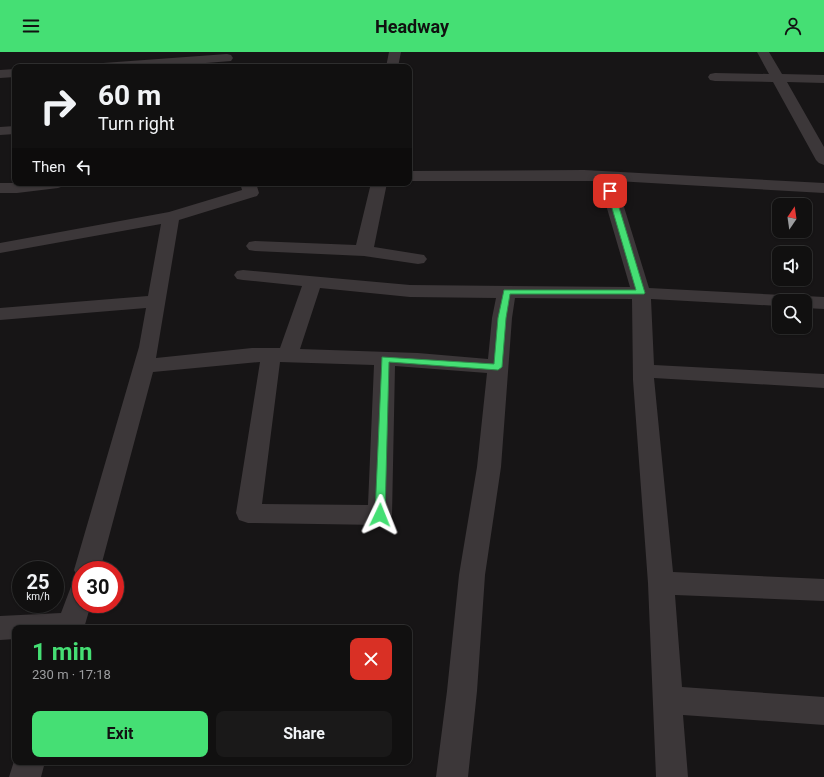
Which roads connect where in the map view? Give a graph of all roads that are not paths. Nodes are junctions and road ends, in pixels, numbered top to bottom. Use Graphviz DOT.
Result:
graph roads {
  1 [pos="395,52"];
  2 [pos="763,52"];
  3 [pos="226,57"];
  4 [pos="140,64"];
  5 [pos="393,64"];
  6 [pos="12,73"];
  7 [pos="0,74"];
  8 [pos="715,77"];
  9 [pos="778,78"];
  10 [pos="824,79"];
  11 [pos="12,130"];
  12 [pos="0,131"];
  13 [pos="824,160"];
  14 [pos="412,176"];
  15 [pos="606,176"];
  16 [pos="33,186"];
  17 [pos="249,186"];
  18 [pos="378,186"];
  19 [pos="0,188"];
  20 [pos="824,188"];
  21 [pos="171,217"];
  22 [pos="256,246"];
  23 [pos="0,248"];
  24 [pos="364,252"];
  25 [pos="418,259"];
  26 [pos="243,275"];
  27 [pos="312,282"];
  28 [pos="507,292"];
  29 [pos="641,293"];
  30 [pos="772,300"];
  31 [pos="157,301"];
  32 [pos="812,302"];
  33 [pos="824,303"];
  34 [pos="0,314"];
  35 [pos="279,355"];
  36 [pos="385,359"];
  37 [pos="143,366"];
  38 [pos="498,367"];
  39 [pos="645,371"];
  40 [pos="824,381"];
  41 [pos="89,561"];
  42 [pos="661,583"];
  43 [pos="824,590"];
  44 [pos="75,613"];
  45 [pos="71,625"];
  46 [pos="0,628"];
  47 [pos="12,628"];
  48 [pos="667,700"];
  49 [pos="824,711"];
  50 [pos="28,765"];
  51 [pos="24,777"];
  52 [pos="452,777"];
  53 [pos="672,777"];
  1 -- 5 [label="street"];
  2 -- 9 [label="street"];
  3 -- 4 [label="street"];
  6 -- 7 [label="street"];
  8 -- 9 [label="street"];
  9 -- 10 [label="street"];
  9 -- 13 [label="street"];
  11 -- 12 [label="street"];
  14 -- 15 [label="street"];
  15 -- 20 [label="street"];
  15 -- 29 [label="street"];
  16 -- 19 [label="street"];
  17 -- 21 [label="street"];
  18 -- 24 [label="street"];
  21 -- 23 [label="street"];
  21 -- 31 [label="street"];
  22 -- 24 [label="street"];
  24 -- 25 [label="street"];
  26 -- 27 [label="street"];
  27 -- 28 [label="street"];
  27 -- 35 [label="street"];
  28 -- 29 [label="street"];
  28 -- 38 [label="street"];
  29 -- 30 [label="street"];
  29 -- 39 [label="street"];
  31 -- 34 [label="street"];
  31 -- 37 [label="street"];
  32 -- 33 [label="street"];
  35 -- 36 [label="street"];
  35 -- 36 [label="street"];
  35 -- 37 [label="street"];
  36 -- 38 [label="street"];
  37 -- 41 [label="street"];
  38 -- 52 [label="street"];
  39 -- 40 [label="street"];
  39 -- 42 [label="street"];
  42 -- 43 [label="street"];
  42 -- 48 [label="street"];
  44 -- 45 [label="street"];
  46 -- 47 [label="street"];
  48 -- 49 [label="street"];
  48 -- 53 [label="street"];
  50 -- 51 [label="street"];
}
